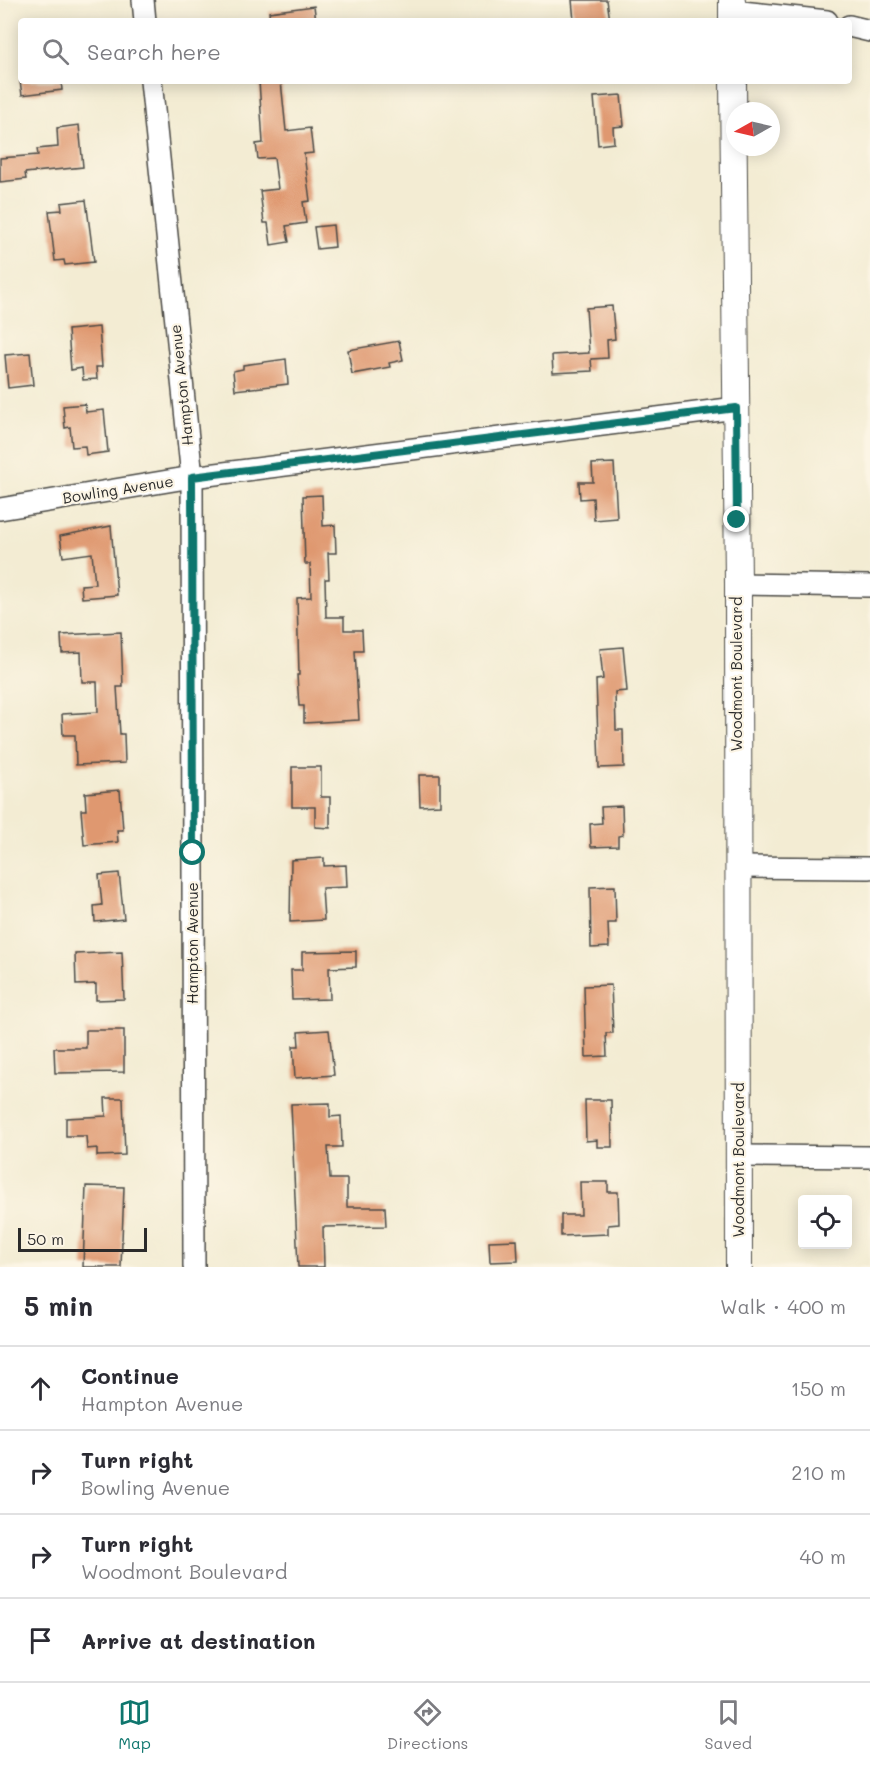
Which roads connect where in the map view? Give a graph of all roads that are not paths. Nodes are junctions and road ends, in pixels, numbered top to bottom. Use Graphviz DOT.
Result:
graph roads {
  1 [pos="143,0"];
  2 [pos="732,11"];
  3 [pos="145,18"];
  4 [pos="798,18"];
  5 [pos="852,27"];
  6 [pos="870,31"];
  7 [pos="151,84"];
  8 [pos="733,84"];
  9 [pos="736,408"];
  10 [pos="192,477"];
  11 [pos="0,509"];
  12 [pos="738,584"];
  13 [pos="870,586"];
  14 [pos="737,867"];
  15 [pos="870,868"];
  16 [pos="739,1156"];
  17 [pos="870,1157"];
  18 [pos="194,1267"];
  19 [pos="739,1267"];
  1 -- 3 [label="street"];
  2 -- 4 [label="street"];
  5 -- 6 [label="street"];
  7 -- 10 [label="street, Hampton Avenue"];
  8 -- 9 [label="main road, Woodmont Boulevard"];
  9 -- 10 [label="street, Bowling Avenue"];
  9 -- 12 [label="main road, Woodmont Boulevard"];
  10 -- 11 [label="street, Bowling Avenue"];
  10 -- 18 [label="street, Hampton Avenue"];
  12 -- 13 [label="street"];
  12 -- 14 [label="main road, Woodmont Boulevard"];
  14 -- 15 [label="street"];
  14 -- 16 [label="main road, Woodmont Boulevard"];
  16 -- 17 [label="street"];
  16 -- 19 [label="main road, Woodmont Boulevard"];
}
